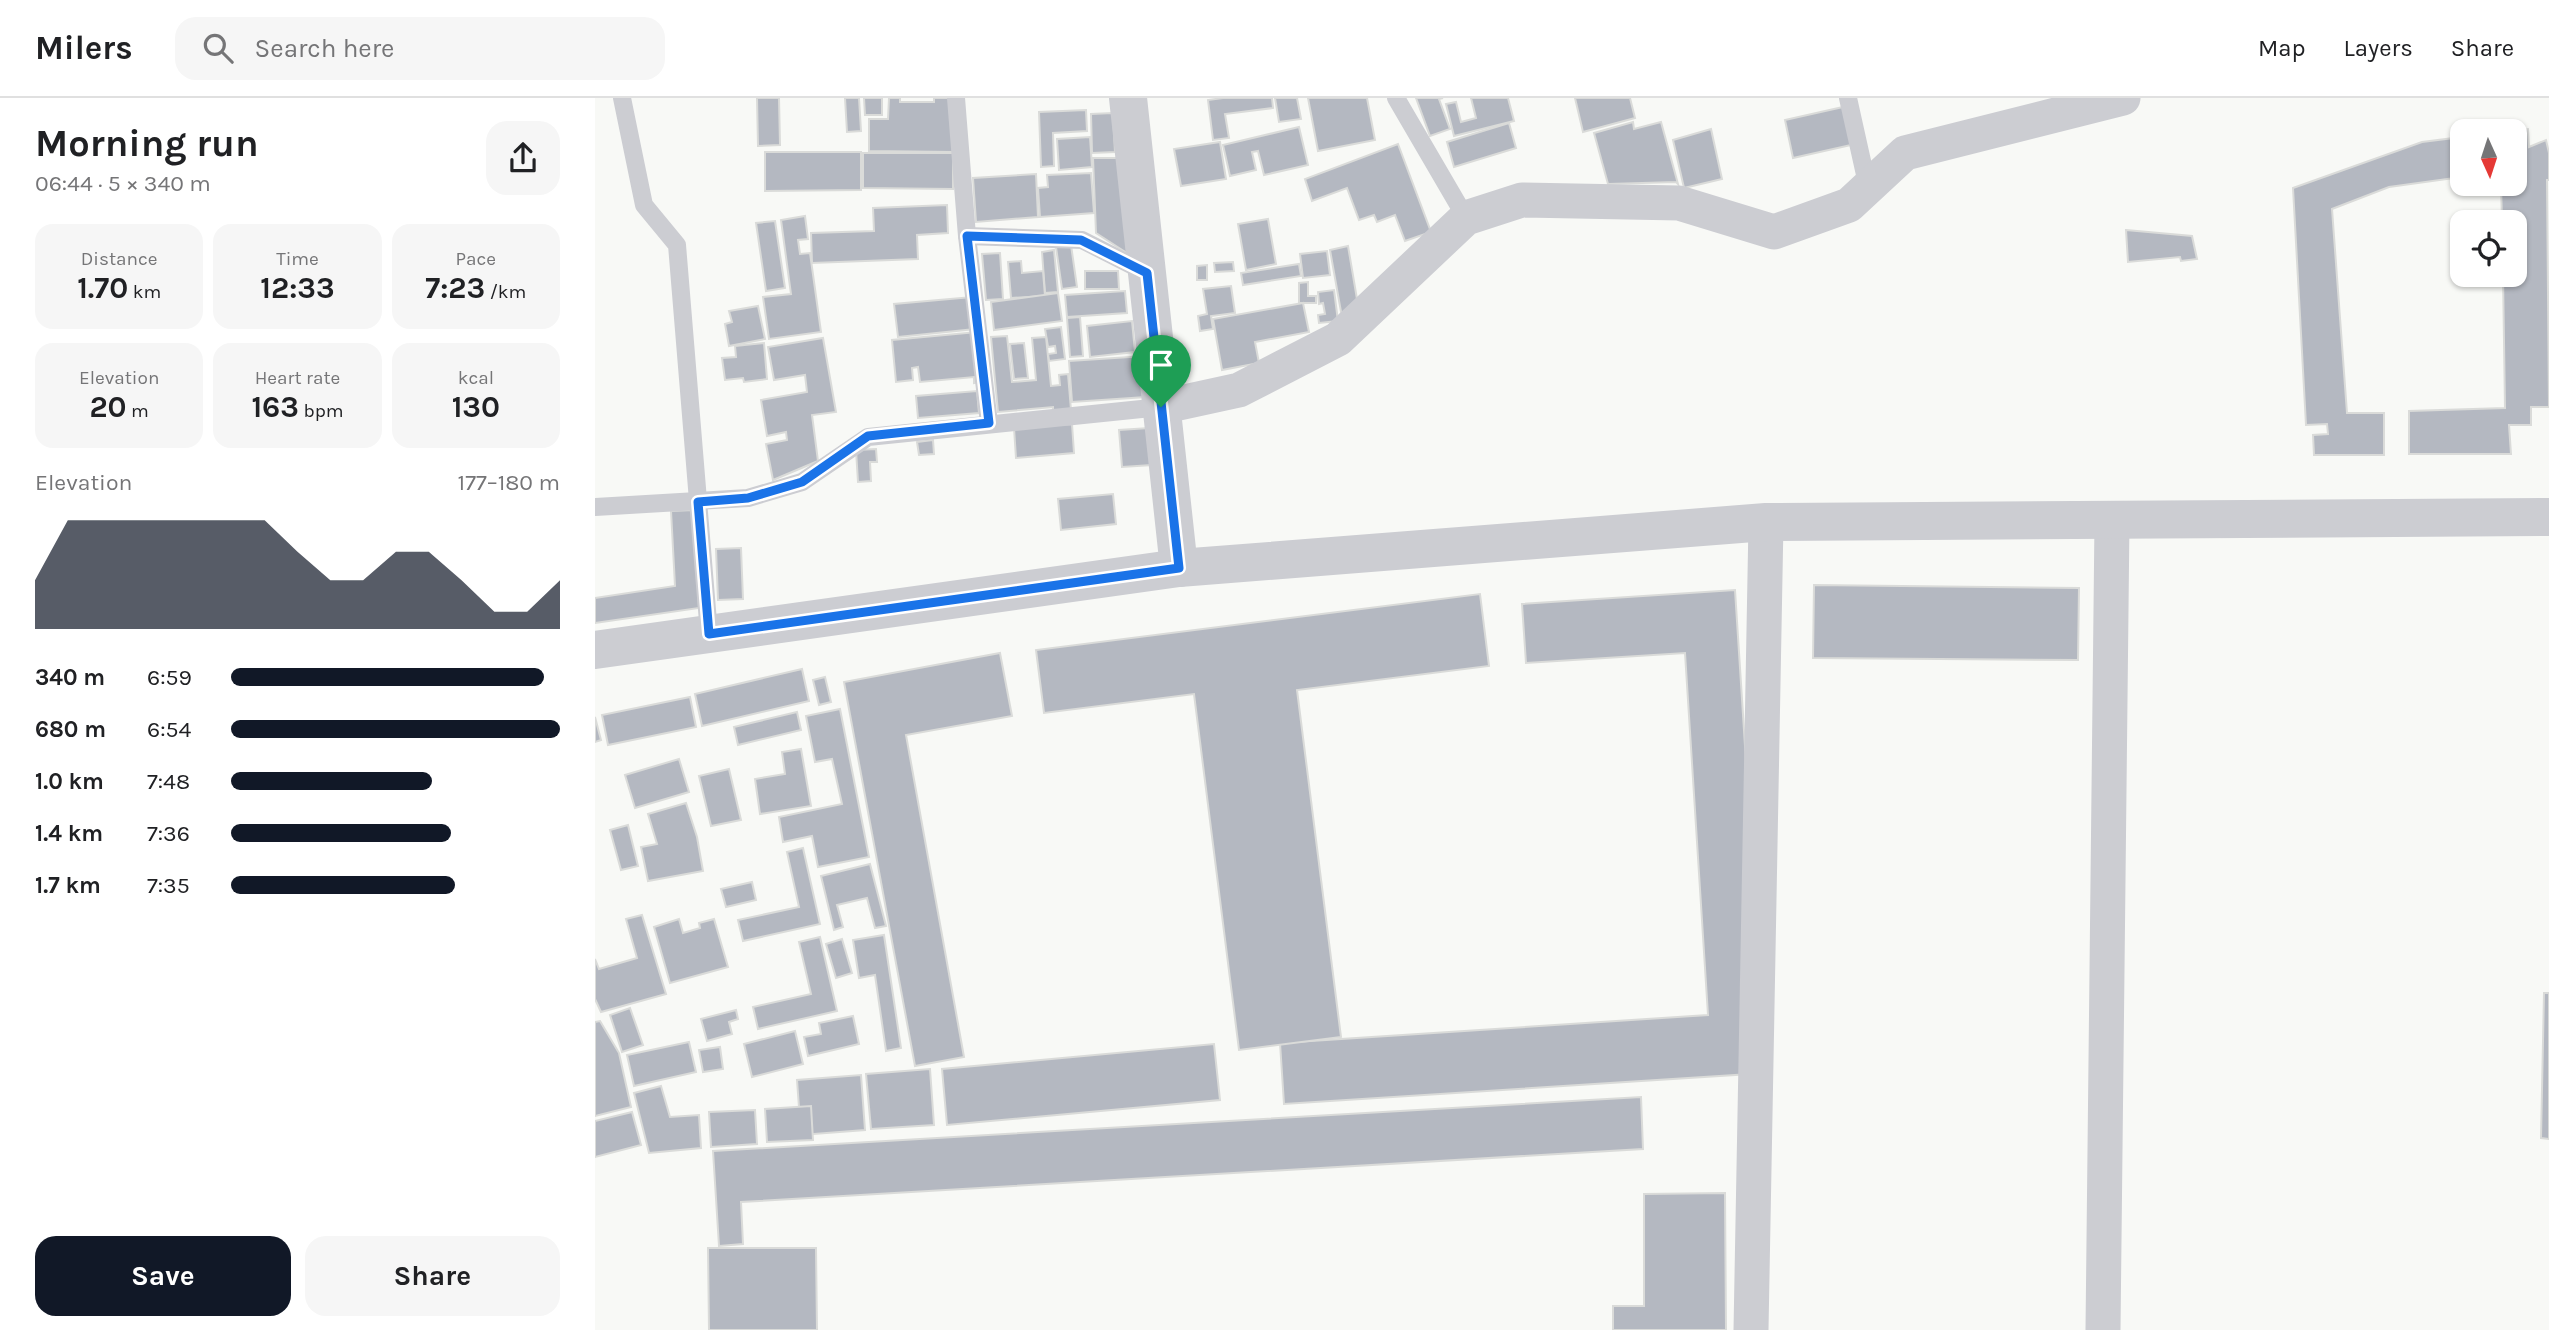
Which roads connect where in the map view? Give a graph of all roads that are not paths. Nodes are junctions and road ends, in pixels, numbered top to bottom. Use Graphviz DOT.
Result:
graph roads {
  1 [pos="622,98"];
  2 [pos="956,98"];
  3 [pos="1128,98"];
  4 [pos="1396,98"];
  5 [pos="1848,98"];
  6 [pos="2110,100"];
  7 [pos="1868,188"];
  8 [pos="1466,218"];
  9 [pos="967,236"];
  10 [pos="1147,273"];
  11 [pos="1161,407"];
  12 [pos="989,423"];
  13 [pos="698,502"];
  14 [pos="595,507"];
  15 [pos="2549,517"];
  16 [pos="2112,520"];
  17 [pos="1766,522"];
  18 [pos="1179,568"];
  19 [pos="709,634"];
  20 [pos="595,650"];
  21 [pos="1751,1330"];
  22 [pos="2103,1330"];
  1 -- 13 [label="lane"];
  2 -- 9 [label="lane"];
  3 -- 10 [label="street"];
  4 -- 8 [label="lane"];
  5 -- 7 [label="lane"];
  6 -- 7 [label="street"];
  7 -- 8 [label="street"];
  8 -- 11 [label="street"];
  9 -- 10 [label="lane"];
  9 -- 12 [label="lane"];
  10 -- 11 [label="street"];
  11 -- 12 [label="lane"];
  11 -- 18 [label="street"];
  12 -- 13 [label="lane"];
  13 -- 14 [label="lane"];
  13 -- 19 [label="lane"];
  15 -- 16 [label="street"];
  16 -- 17 [label="street"];
  16 -- 22 [label="street"];
  17 -- 18 [label="street"];
  17 -- 21 [label="street"];
  18 -- 19 [label="street"];
  19 -- 20 [label="street"];
}
